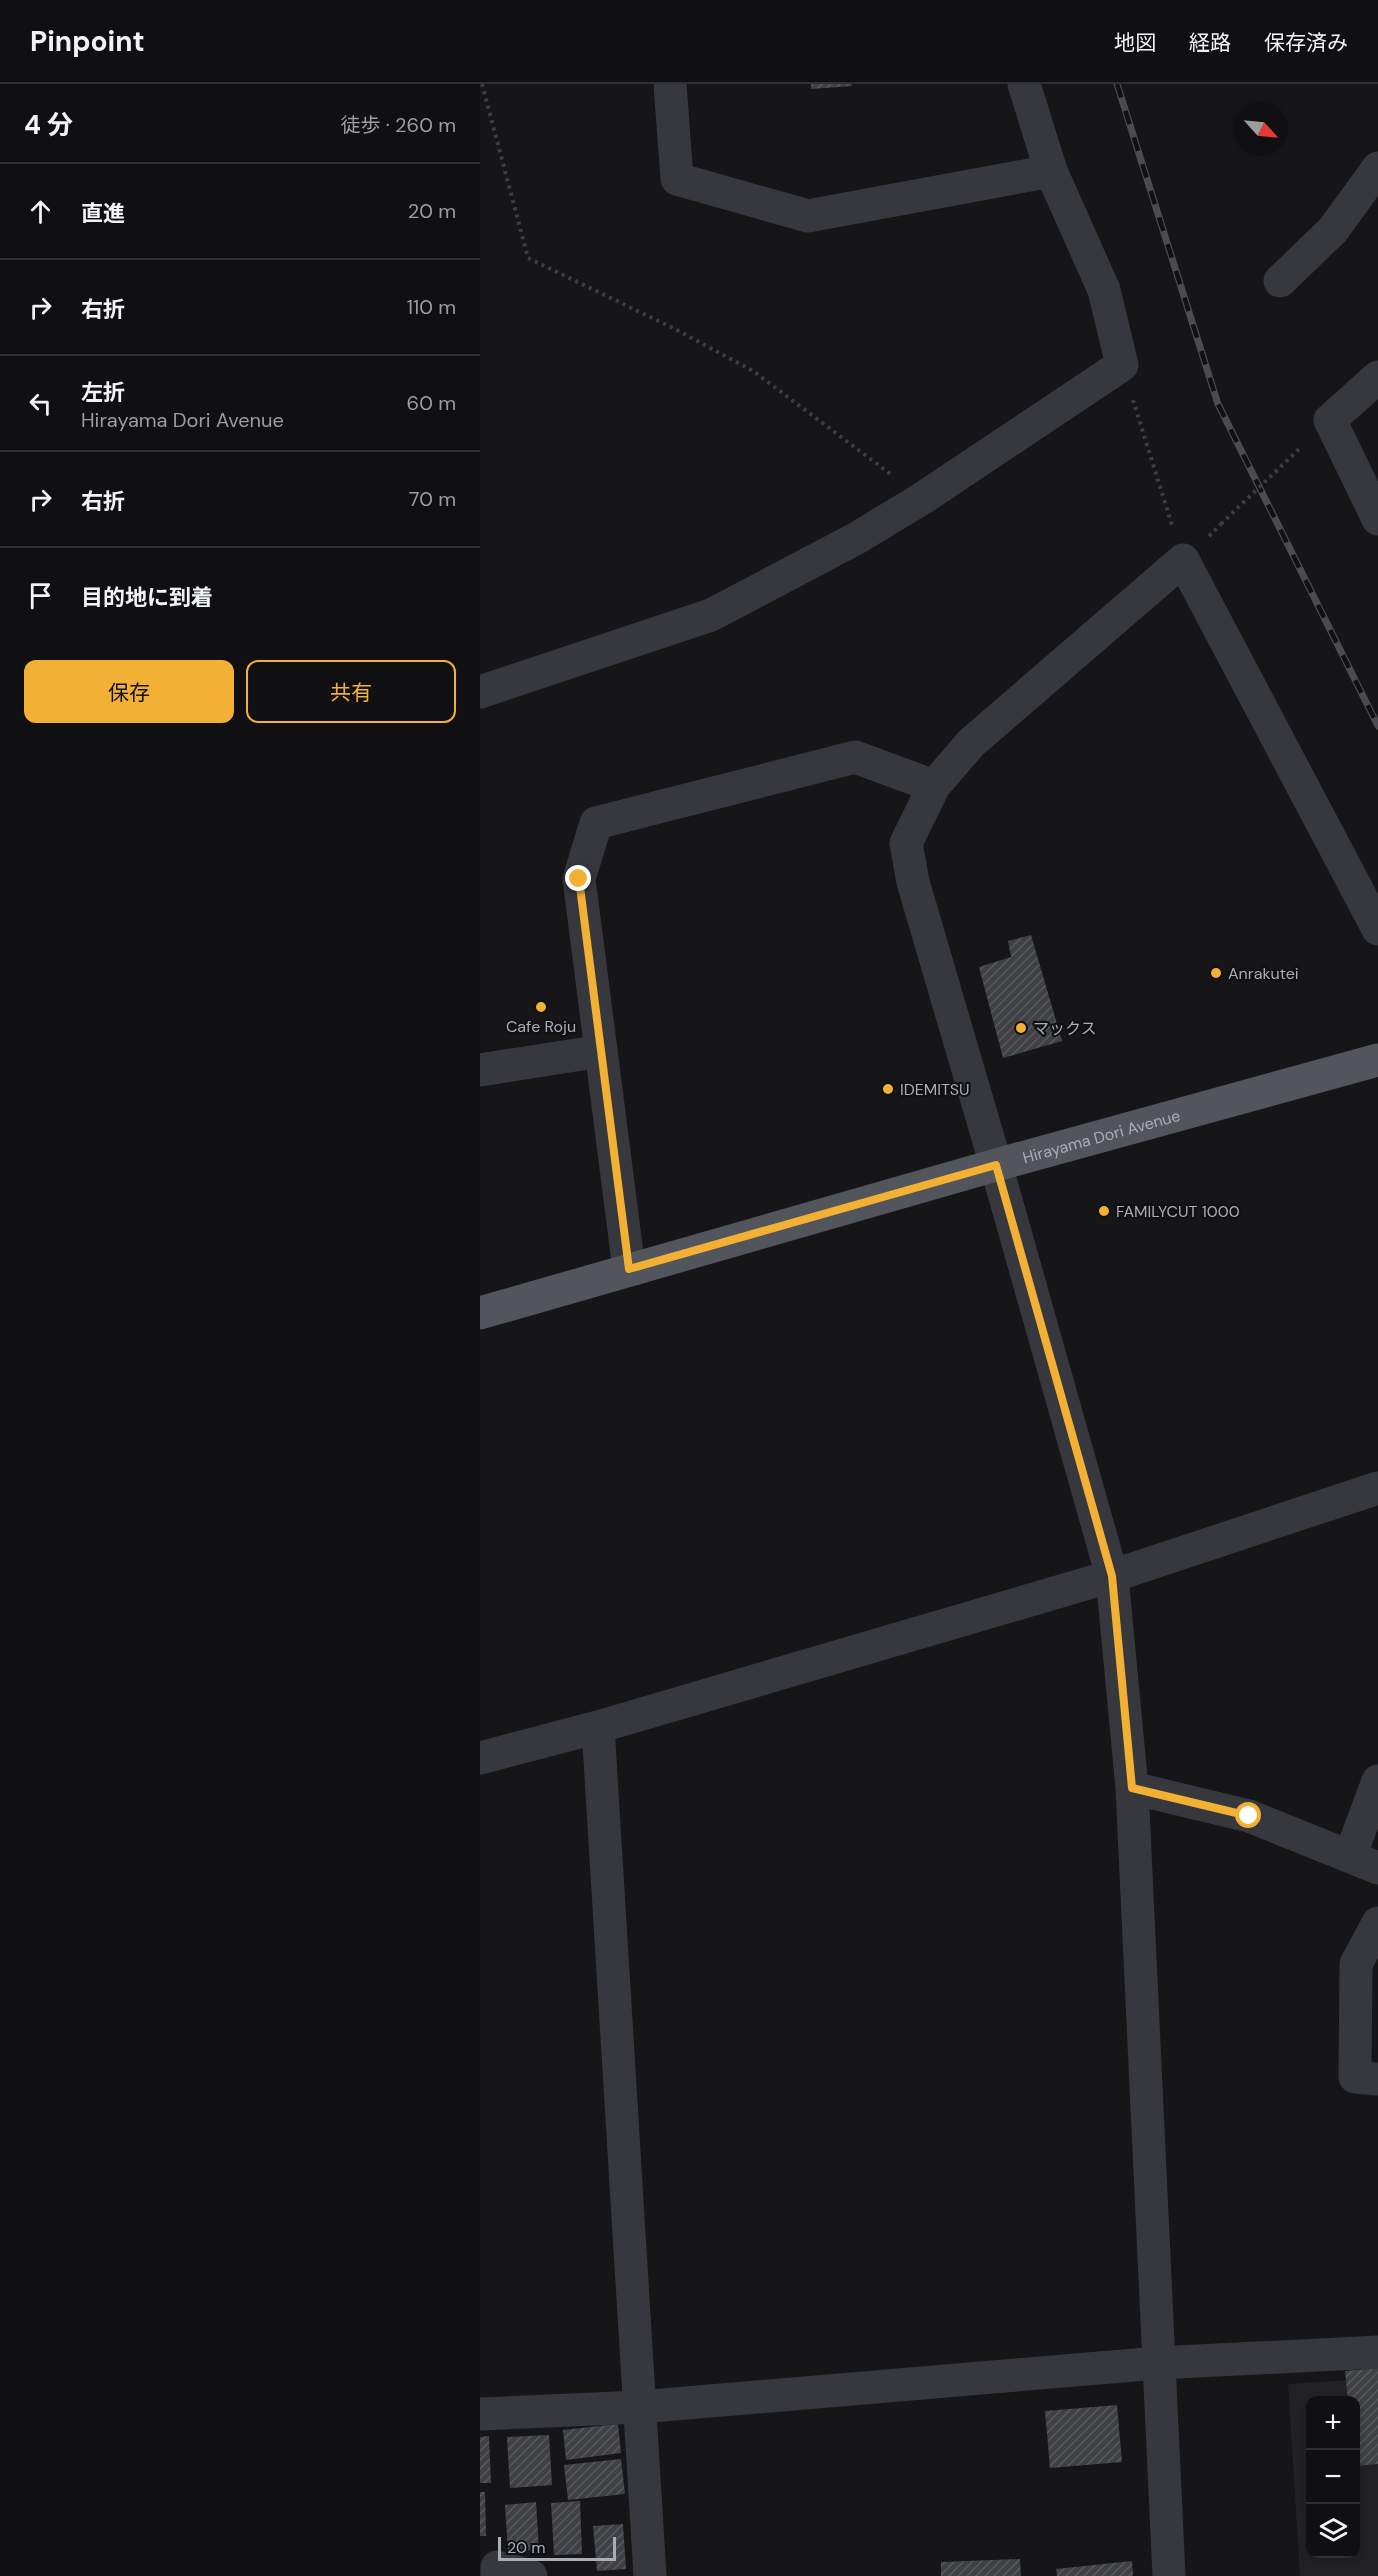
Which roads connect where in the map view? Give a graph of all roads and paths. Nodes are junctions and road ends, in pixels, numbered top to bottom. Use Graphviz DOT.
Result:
graph roads {
  1 [pos="482,84"];
  2 [pos="670,84"];
  3 [pos="1024,84"];
  4 [pos="1378,168"];
  5 [pos="1051,171"];
  6 [pos="1280,281"];
  7 [pos="1122,365"];
  8 [pos="1378,377"];
  9 [pos="1299,449"];
  10 [pos="923,498"];
  11 [pos="1378,519"];
  12 [pos="1221,524"];
  13 [pos="1183,560"];
  14 [pos="480,692"];
  15 [pos="934,786"];
  16 [pos="1378,929"];
  17 [pos="601,1051"];
  18 [pos="1378,1060"];
  19 [pos="480,1070"];
  20 [pos="996,1165"];
  21 [pos="629,1269"];
  22 [pos="480,1312"];
  23 [pos="1378,1488"];
  24 [pos="1112,1576"];
  25 [pos="598,1727"];
  26 [pos="480,1758"];
  27 [pos="1378,1782"];
  28 [pos="1132,1788"];
  29 [pos="1364,1862"];
  30 [pos="1378,1923"];
  31 [pos="1378,2079"];
  32 [pos="1378,2352"];
  33 [pos="1158,2363"];
  34 [pos="639,2407"];
  35 [pos="480,2414"];
  36 [pos="498,2576"];
  37 [pos="531,2576"];
  38 [pos="650,2576"];
  39 [pos="1169,2576"];
  1 -- 10 [label="path"];
  2 -- 5 [label="street"];
  3 -- 5 [label="street"];
  4 -- 6 [label="street"];
  5 -- 7 [label="street"];
  7 -- 10 [label="street"];
  7 -- 13 [label="path"];
  8 -- 11 [label="street"];
  9 -- 12 [label="path, bridge"];
  10 -- 14 [label="street"];
  13 -- 15 [label="street"];
  13 -- 16 [label="street"];
  15 -- 17 [label="street"];
  15 -- 20 [label="street"];
  17 -- 19 [label="street"];
  17 -- 21 [label="street"];
  18 -- 20 [label="main road, Hirayama Dori Avenue"];
  20 -- 21 [label="main road, Hirayama Dori Avenue"];
  20 -- 24 [label="street"];
  21 -- 22 [label="main road, Hirayama Dori Avenue"];
  23 -- 24 [label="street"];
  24 -- 25 [label="street"];
  24 -- 28 [label="street"];
  25 -- 26 [label="street"];
  25 -- 34 [label="street"];
  27 -- 29 [label="street"];
  28 -- 29 [label="street"];
  28 -- 33 [label="street"];
  30 -- 31 [label="street"];
  32 -- 33 [label="street"];
  33 -- 34 [label="street"];
  33 -- 39 [label="street"];
  34 -- 35 [label="street"];
  34 -- 38 [label="street"];
  36 -- 37 [label="street"];
}
